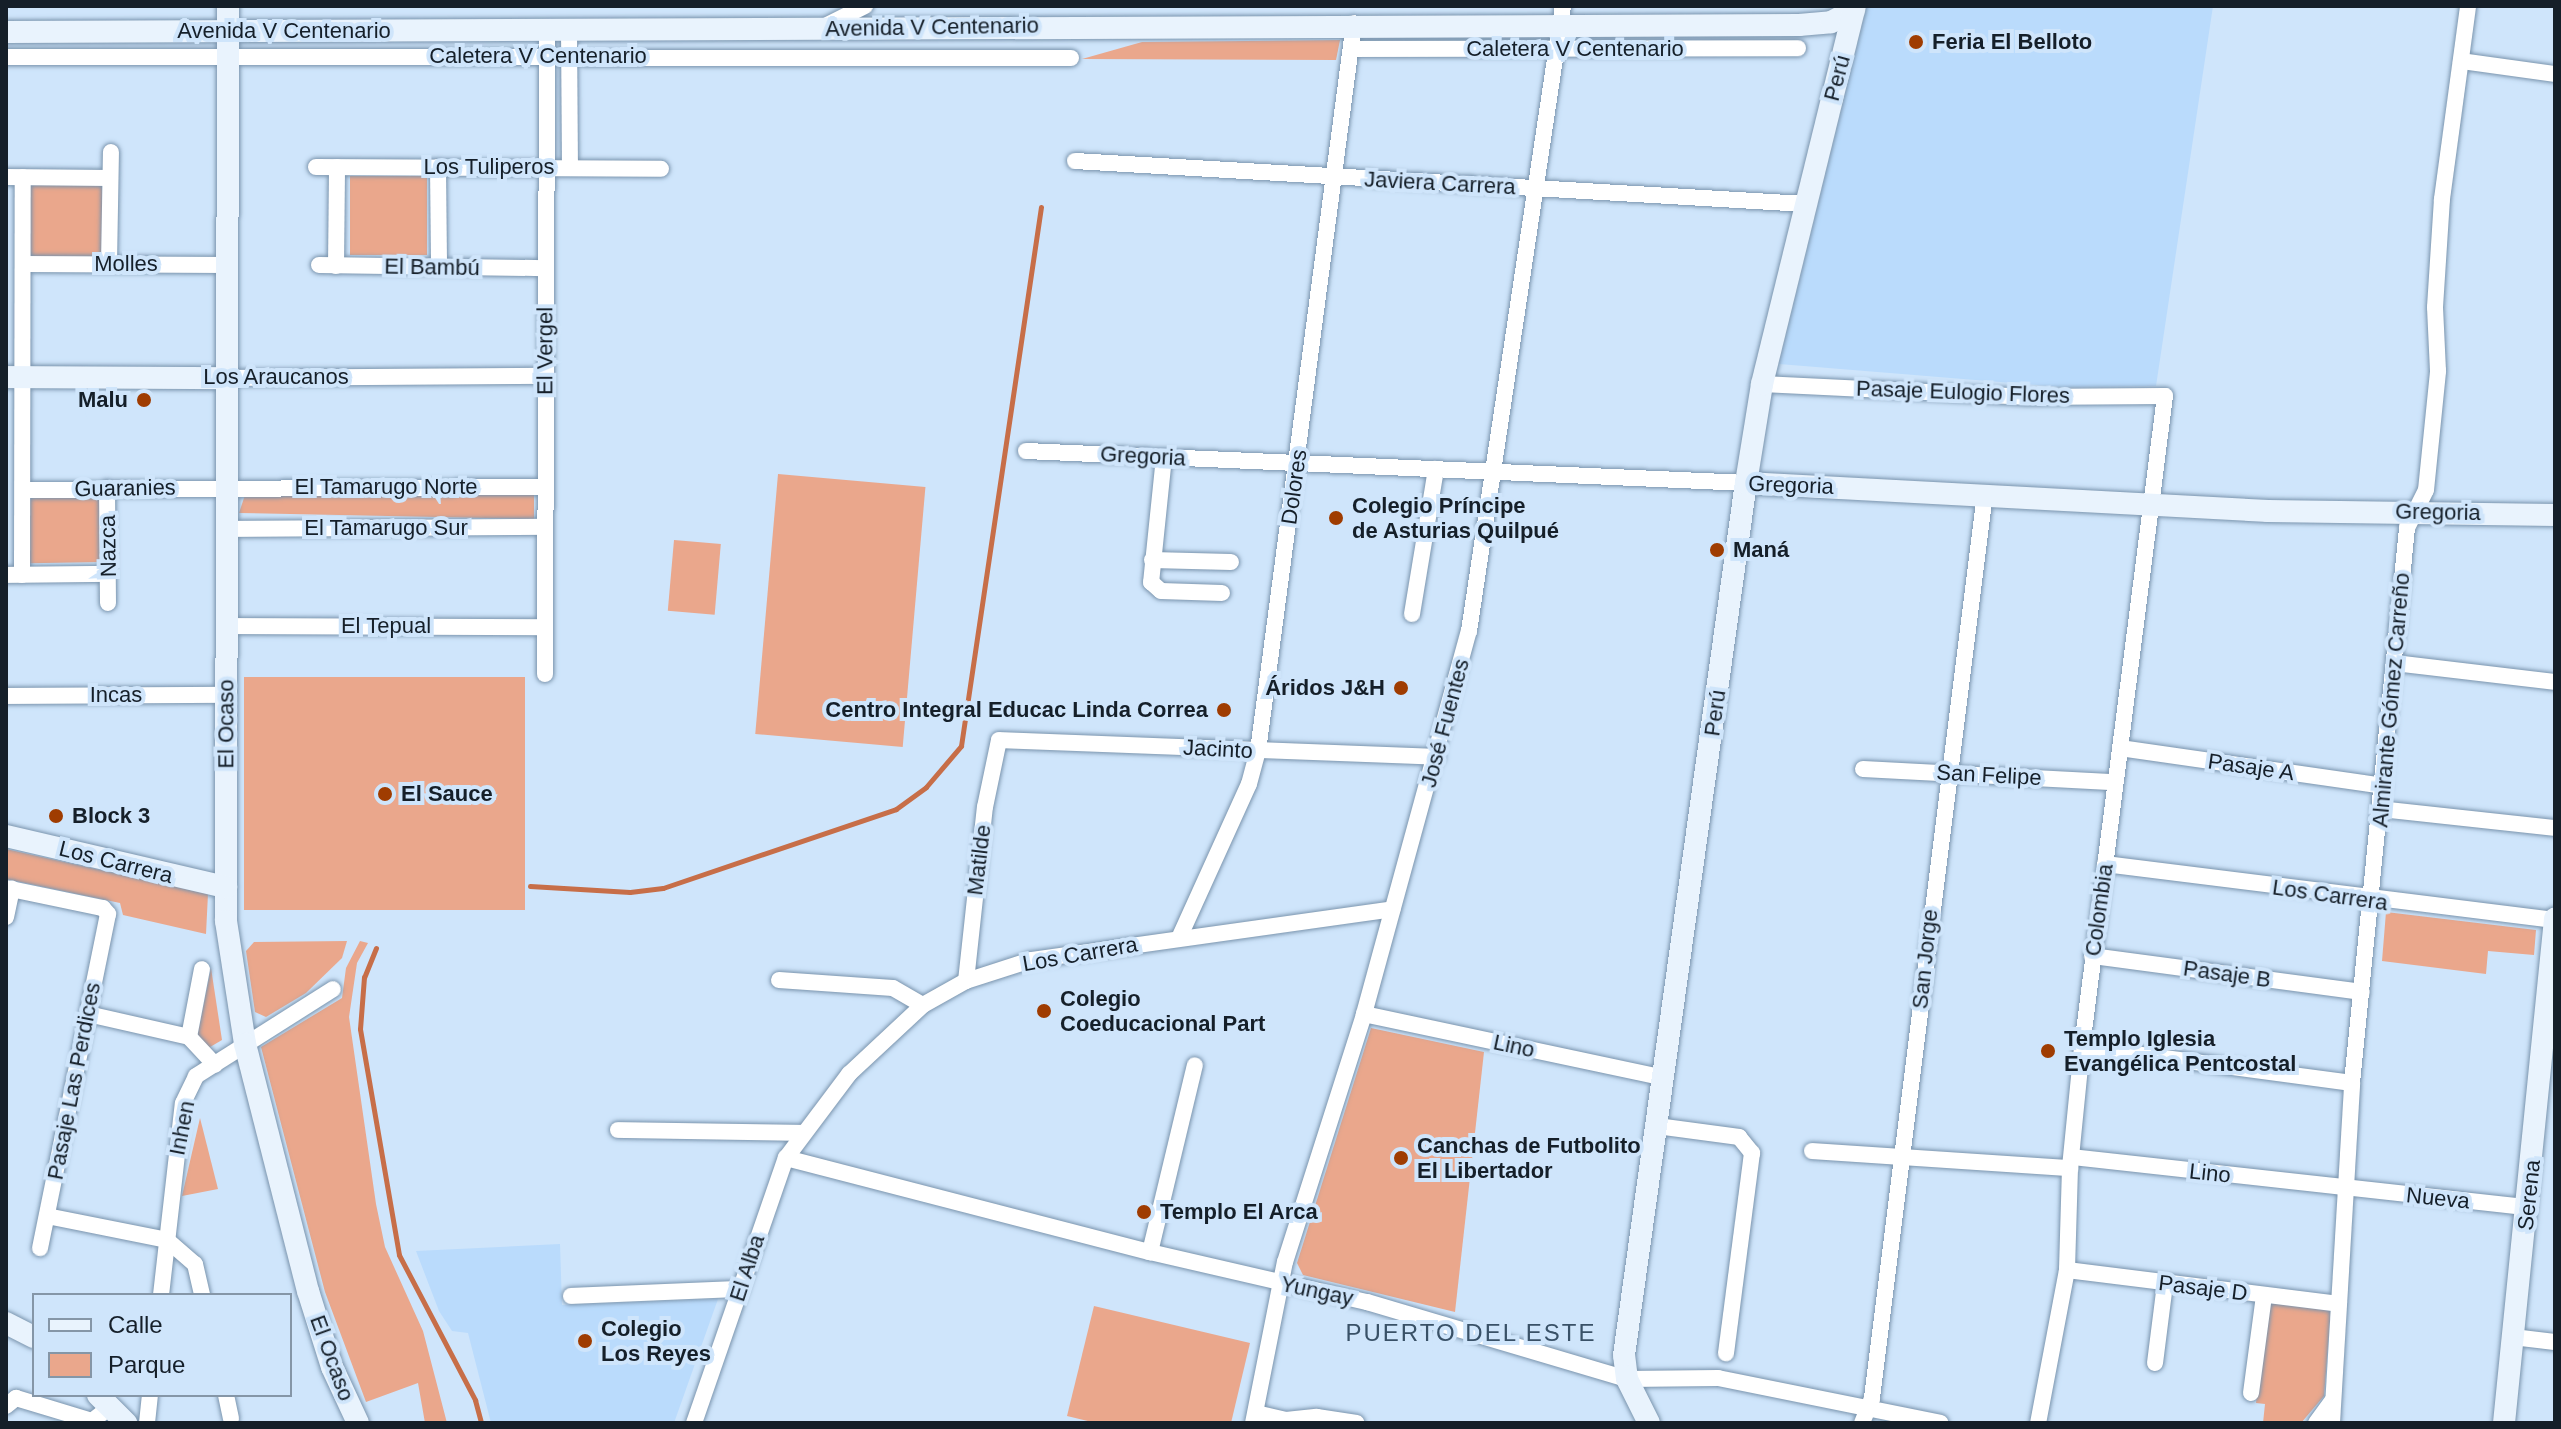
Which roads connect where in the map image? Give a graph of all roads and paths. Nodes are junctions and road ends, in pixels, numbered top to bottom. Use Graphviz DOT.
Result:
graph roads {
  1 [pos="228,6"];
  2 [pos="865,6"];
  3 [pos="2468,6"];
  4 [pos="1855,8"];
  5 [pos="1562,14"];
  6 [pos="1354,23"];
  7 [pos="1807,24"];
  8 [pos="821,28"];
  9 [pos="558,29"];
  10 [pos="229,31"];
  11 [pos="6,32"];
  12 [pos="1555,48"];
  13 [pos="1798,48"];
  14 [pos="1351,49"];
  15 [pos="547,55"];
  16 [pos="569,55"];
  17 [pos="6,57"];
  18 [pos="229,57"];
  19 [pos="1843,57"];
  20 [pos="1071,58"];
  21 [pos="2461,61"];
  22 [pos="2555,74"];
  23 [pos="111,152"];
  24 [pos="1075,161"];
  25 [pos="316,167"];
  26 [pos="337,167"];
  27 [pos="438,167"];
  28 [pos="546,167"];
  29 [pos="570,168"];
  30 [pos="661,169"];
  31 [pos="14,177"];
  32 [pos="1334,177"];
  33 [pos="110,178"];
  34 [pos="1535,189"];
  35 [pos="1806,204"];
  36 [pos="23,264"];
  37 [pos="109,264"];
  38 [pos="228,265"];
  39 [pos="439,267"];
  40 [pos="545,268"];
  41 [pos="545,376"];
  42 [pos="14,377"];
  43 [pos="228,378"];
  44 [pos="1762,384"];
  45 [pos="2165,396"];
  46 [pos="1026,451"];
  47 [pos="1164,457"];
  48 [pos="1297,464"];
  49 [pos="1436,469"];
  50 [pos="1496,471"];
  51 [pos="1746,483"];
  52 [pos="227,487"];
  53 [pos="546,487"];
  54 [pos="107,488"];
  55 [pos="23,490"];
  56 [pos="1985,493"];
  57 [pos="2153,504"];
  58 [pos="2413,511"];
  59 [pos="2555,515"];
  60 [pos="545,527"];
  61 [pos="227,529"];
  62 [pos="1152,560"];
  63 [pos="1231,562"];
  64 [pos="108,574"];
  65 [pos="14,575"];
  66 [pos="1222,593"];
  67 [pos="108,603"];
  68 [pos="1412,614"];
  69 [pos="226,626"];
  70 [pos="545,627"];
  71 [pos="2394,663"];
  72 [pos="545,674"];
  73 [pos="2555,682"];
  74 [pos="227,695"];
  75 [pos="6,696"];
  76 [pos="999,740"];
  77 [pos="2120,748"];
  78 [pos="1258,751"];
  79 [pos="1437,757"];
  80 [pos="1863,769"];
  81 [pos="1947,773"];
  82 [pos="2115,782"];
  83 [pos="2383,786"];
  84 [pos="2380,809"];
  85 [pos="2555,828"];
  86 [pos="6,836"];
  87 [pos="2105,864"];
  88 [pos="226,887"];
  89 [pos="9,888"];
  90 [pos="2372,901"];
  91 [pos="1392,909"];
  92 [pos="6,917"];
  93 [pos="2555,920"];
  94 [pos="1180,936"];
  95 [pos="2092,956"];
  96 [pos="202,969"];
  97 [pos="779,980"];
  98 [pos="966,981"];
  99 [pos="333,989"];
  100 [pos="2362,992"];
  101 [pos="923,1005"];
  102 [pos="88,1014"];
  103 [pos="1364,1014"];
  104 [pos="189,1037"];
  105 [pos="245,1044"];
  106 [pos="2082,1047"];
  107 [pos="215,1065"];
  108 [pos="1195,1065"];
  109 [pos="1664,1078"];
  110 [pos="2352,1083"];
  111 [pos="1657,1126"];
  112 [pos="618,1130"];
  113 [pos="801,1133"];
  114 [pos="1812,1151"];
  115 [pos="1903,1155"];
  116 [pos="786,1158"];
  117 [pos="2071,1163"];
  118 [pos="2348,1188"];
  119 [pos="2528,1207"];
  120 [pos="47,1216"];
  121 [pos="167,1240"];
  122 [pos="40,1248"];
  123 [pos="1150,1252"];
  124 [pos="2067,1270"];
  125 [pos="1282,1283"];
  126 [pos="2165,1284"];
  127 [pos="741,1289"];
  128 [pos="161,1293"];
  129 [pos="202,1293"];
  130 [pos="571,1296"];
  131 [pos="2264,1296"];
  132 [pos="2339,1304"];
  133 [pos="6,1323"];
  134 [pos="32,1336"];
  135 [pos="2513,1337"];
  136 [pos="2555,1342"];
  137 [pos="1726,1353"];
  138 [pos="2155,1363"];
  139 [pos="1627,1379"];
  140 [pos="2251,1393"];
  141 [pos="150,1397"];
  142 [pos="226,1397"];
  143 [pos="2332,1401"];
  144 [pos="6,1406"];
  145 [pos="111,1408"];
  146 [pos="1866,1417"];
  147 [pos="231,1418"];
  148 [pos="1254,1418"];
  149 [pos="147,1423"];
  150 [pos="358,1423"];
  151 [pos="694,1423"];
  152 [pos="1357,1423"];
  153 [pos="1649,1423"];
  154 [pos="1941,1423"];
  155 [pos="2038,1423"];
  156 [pos="2316,1423"];
  157 [pos="2332,1423"];
  158 [pos="2504,1423"];
  1 -- 10 [label="street, El Ocaso"];
  2 -- 8 [label="street"];
  3 -- 21 [label="street, Almirante Gómez Carreño"];
  4 -- 7 [label="street, Avenida V Centenario"];
  4 -- 19 [label="street, Perú"];
  5 -- 6 [label="street, Avenida V Centenario"];
  5 -- 7 [label="street, Avenida V Centenario"];
  5 -- 12 [label="street, José Fuentes"];
  6 -- 8 [label="street, Avenida V Centenario"];
  6 -- 14 [label="street, Dolores"];
  7 -- 19 [label="street"];
  8 -- 9 [label="street, Avenida V Centenario"];
  9 -- 10 [label="street, Avenida V Centenario"];
  9 -- 15 [label="street, El Vergel"];
  9 -- 16 [label="street"];
  10 -- 11 [label="street, Avenida V Centenario"];
  10 -- 18 [label="street, El Ocaso"];
  12 -- 13 [label="street, Caletera V Centenario"];
  12 -- 14 [label="street, Caletera V Centenario"];
  12 -- 34 [label="street, José Fuentes"];
  14 -- 32 [label="street, Dolores"];
  15 -- 16 [label="street, Caletera V Centenario"];
  15 -- 18 [label="street, Caletera V Centenario"];
  15 -- 28 [label="street, El Vergel"];
  16 -- 20 [label="street, Caletera V Centenario"];
  16 -- 29 [label="street"];
  17 -- 18 [label="street, Caletera V Centenario"];
  18 -- 38 [label="street, El Ocaso"];
  19 -- 35 [label="street, Perú"];
  21 -- 22 [label="street"];
  21 -- 58 [label="street, Almirante Gómez Carreño"];
  23 -- 33 [label="street"];
  24 -- 32 [label="street, Javiera Carrera"];
  25 -- 26 [label="street, Los Tuliperos"];
  26 -- 27 [label="street, Los Tuliperos"];
  26 -- 39 [label="street, El Bambú"];
  27 -- 28 [label="street, Los Tuliperos"];
  27 -- 39 [label="street"];
  28 -- 29 [label="street, Los Tuliperos"];
  28 -- 40 [label="street, El Vergel"];
  29 -- 30 [label="street, Los Tuliperos"];
  31 -- 33 [label="street"];
  31 -- 36 [label="street"];
  32 -- 34 [label="street, Javiera Carrera"];
  32 -- 48 [label="street, Dolores"];
  33 -- 37 [label="street"];
  34 -- 35 [label="street, Javiera Carrera"];
  34 -- 50 [label="street, José Fuentes"];
  35 -- 44 [label="street, Perú"];
  36 -- 37 [label="street, Molles"];
  36 -- 42 [label="street"];
  37 -- 38 [label="street, Molles"];
  38 -- 43 [label="street, El Ocaso"];
  39 -- 40 [label="street, El Bambú"];
  40 -- 41 [label="street, El Vergel"];
  41 -- 43 [label="street, Los Araucanos"];
  41 -- 53 [label="street, El Vergel"];
  42 -- 43 [label="street, Los Araucanos"];
  42 -- 55 [label="street"];
  43 -- 52 [label="street, El Ocaso"];
  44 -- 45 [label="street, Pasaje Eulogio Flores"];
  44 -- 51 [label="street, Perú"];
  45 -- 57 [label="street, Colombia"];
  46 -- 47 [label="street, Gregoria"];
  47 -- 48 [label="street, Gregoria"];
  47 -- 62 [label="street"];
  48 -- 49 [label="street, Gregoria"];
  48 -- 78 [label="street, Dolores"];
  49 -- 50 [label="street, Gregoria"];
  49 -- 68 [label="street"];
  50 -- 51 [label="street, Gregoria"];
  50 -- 79 [label="street, José Fuentes"];
  51 -- 56 [label="street, Gregoria"];
  51 -- 109 [label="street, Perú"];
  52 -- 53 [label="street, El Tamarugo Norte"];
  52 -- 54 [label="street, Guaranies"];
  52 -- 61 [label="street, El Ocaso"];
  53 -- 60 [label="street, El Vergel"];
  54 -- 55 [label="street, Guaranies"];
  54 -- 64 [label="street, Nazca"];
  55 -- 65 [label="street"];
  56 -- 57 [label="street, Gregoria"];
  56 -- 81 [label="street, San Jorge"];
  57 -- 58 [label="street, Gregoria"];
  57 -- 77 [label="street, Colombia"];
  58 -- 59 [label="street, Gregoria"];
  58 -- 71 [label="street, Almirante Gómez Carreño"];
  60 -- 61 [label="street, El Tamarugo Sur"];
  60 -- 70 [label="street, El Vergel"];
  61 -- 69 [label="street, El Ocaso"];
  62 -- 63 [label="street"];
  62 -- 66 [label="street"];
  64 -- 65 [label="street"];
  64 -- 67 [label="street, Nazca"];
  69 -- 70 [label="street, El Tepual"];
  69 -- 74 [label="street, El Ocaso"];
  70 -- 72 [label="street, El Vergel"];
  71 -- 73 [label="street"];
  71 -- 83 [label="street, Almirante Gómez Carreño"];
  74 -- 75 [label="street, Incas"];
  74 -- 88 [label="street, El Ocaso"];
  76 -- 78 [label="street, Jacinto"];
  76 -- 98 [label="street, Matilde"];
  77 -- 82 [label="street, Colombia"];
  77 -- 83 [label="street, Pasaje A"];
  78 -- 79 [label="street, Jacinto"];
  78 -- 94 [label="street, Dolores"];
  79 -- 91 [label="street, José Fuentes"];
  80 -- 81 [label="street, San Felipe"];
  81 -- 82 [label="street, San Felipe"];
  81 -- 115 [label="street, San Jorge"];
  82 -- 87 [label="street, Colombia"];
  83 -- 84 [label="street, Almirante Gómez Carreño"];
  84 -- 85 [label="street"];
  84 -- 90 [label="street, Almirante Gómez Carreño"];
  86 -- 88 [label="street, Los Carrera"];
  87 -- 90 [label="street, Los Carrera"];
  87 -- 95 [label="street, Colombia"];
  88 -- 105 [label="street, El Ocaso"];
  89 -- 92 [label="street"];
  89 -- 102 [label="street, Pasaje Las Perdices"];
  90 -- 93 [label="street, Los Carrera"];
  90 -- 100 [label="street, Almirante Gómez Carreño"];
  91 -- 94 [label="street, Los Carrera"];
  91 -- 103 [label="street, José Fuentes"];
  93 -- 119 [label="street, Serena"];
  94 -- 98 [label="street, Los Carrera"];
  95 -- 100 [label="street, Pasaje B"];
  95 -- 106 [label="street, Colombia"];
  96 -- 104 [label="street"];
  97 -- 101 [label="street"];
  98 -- 101 [label="street, Los Carrera"];
  99 -- 105 [label="street, Inhen"];
  100 -- 110 [label="street, Almirante Gómez Carreño"];
  101 -- 113 [label="street"];
  102 -- 104 [label="street"];
  102 -- 120 [label="street, Pasaje Las Perdices"];
  103 -- 109 [label="street, Lino"];
  103 -- 125 [label="street, José Fuentes"];
  104 -- 107 [label="street"];
  105 -- 107 [label="street, Inhen"];
  105 -- 150 [label="street, El Ocaso"];
  106 -- 110 [label="street"];
  106 -- 117 [label="street, Colombia"];
  107 -- 121 [label="street, Inhen"];
  108 -- 123 [label="street"];
  109 -- 111 [label="street, Perú"];
  110 -- 118 [label="street, Almirante Gómez Carreño"];
  111 -- 137 [label="street"];
  111 -- 139 [label="street, Perú"];
  112 -- 113 [label="street"];
  113 -- 116 [label="street"];
  114 -- 115 [label="street, Lino"];
  115 -- 117 [label="street, Lino"];
  115 -- 146 [label="street, San Jorge"];
  116 -- 123 [label="street, Yungay"];
  116 -- 127 [label="street, El Alba"];
  117 -- 118 [label="street, Lino"];
  117 -- 124 [label="street, Colombia"];
  118 -- 119 [label="street, Nueva"];
  118 -- 132 [label="street, Almirante Gómez Carreño"];
  119 -- 135 [label="street, Serena"];
  120 -- 121 [label="street"];
  120 -- 122 [label="street, Pasaje Las Perdices"];
  121 -- 128 [label="street, Inhen"];
  121 -- 129 [label="street"];
  123 -- 125 [label="street, Yungay"];
  124 -- 126 [label="street, Pasaje D"];
  124 -- 155 [label="street, Colombia"];
  125 -- 139 [label="street, Yungay"];
  125 -- 148 [label="street, José Fuentes"];
  126 -- 131 [label="street, Pasaje D"];
  126 -- 138 [label="street"];
  127 -- 130 [label="street"];
  127 -- 151 [label="street, El Alba"];
  131 -- 132 [label="street, Pasaje D"];
  131 -- 140 [label="street"];
  132 -- 143 [label="street, Almirante Gómez Carreño"];
  133 -- 134 [label="street"];
  135 -- 136 [label="street"];
  135 -- 158 [label="street, Serena"];
  139 -- 146 [label="street, Yungay"];
  139 -- 153 [label="street, Perú"];
  141 -- 149 [label="street"];
  142 -- 147 [label="street"];
  143 -- 156 [label="street"];
  143 -- 157 [label="street, Almirante Gómez Carreño"];
  144 -- 145 [label="street"];
  146 -- 154 [label="street, Yungay"];
  148 -- 152 [label="street"];
}
